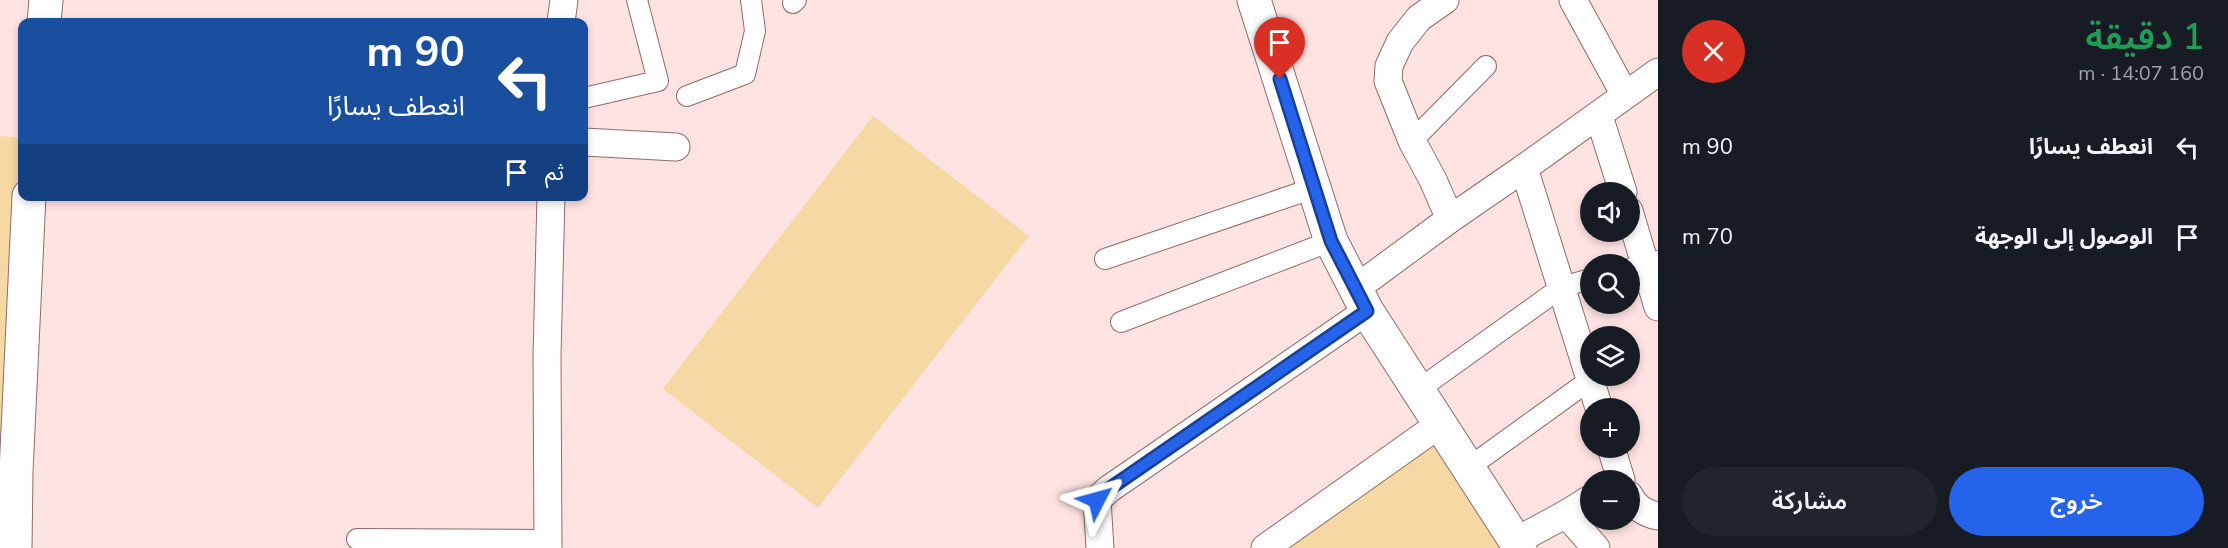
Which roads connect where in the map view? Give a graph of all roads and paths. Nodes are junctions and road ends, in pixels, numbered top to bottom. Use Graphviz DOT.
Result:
graph roads {
  1 [pos="46,0"];
  2 [pos="564,0"];
  3 [pos="636,0"];
  4 [pos="751,0"];
  5 [pos="1254,0"];
  6 [pos="1445,0"];
  7 [pos="1573,0"];
  8 [pos="44,18"];
  9 [pos="562,18"];
  10 [pos="1486,66"];
  11 [pos="1658,72"];
  12 [pos="1625,95"];
  13 [pos="687,96"];
  14 [pos="588,97"];
  15 [pos="1599,116"];
  16 [pos="1412,141"];
  17 [pos="588,142"];
  18 [pos="676,147"];
  19 [pos="1524,168"];
  20 [pos="1620,182"];
  21 [pos="1314,188"];
  22 [pos="29,201"];
  23 [pos="551,201"];
  24 [pos="1450,219"];
  25 [pos="1331,241"];
  26 [pos="1638,242"];
  27 [pos="1105,259"];
  28 [pos="1644,265"];
  29 [pos="1580,282"];
  30 [pos="1562,286"];
  31 [pos="1361,300"];
  32 [pos="1658,307"];
  33 [pos="1121,322"];
  34 [pos="1580,346"];
  35 [pos="1582,386"];
  36 [pos="1418,390"];
  37 [pos="1440,424"];
  38 [pos="1468,468"];
  39 [pos="1580,505"];
  40 [pos="1640,508"];
  41 [pos="1566,514"];
  42 [pos="1658,516"];
  43 [pos="357,539"];
  44 [pos="548,544"];
  45 [pos="1518,545"];
  46 [pos="15,548"];
  47 [pos="1100,548"];
  48 [pos="1265,548"];
  49 [pos="1596,548"];
  1 -- 8 [label="street"];
  2 -- 9 [label="street"];
  3 -- 14 [label="street"];
  4 -- 13 [label="street"];
  5 -- 21 [label="street"];
  6 -- 16 [label="street"];
  7 -- 12 [label="street"];
  10 -- 16 [label="street"];
  11 -- 12 [label="street"];
  12 -- 15 [label="street"];
  15 -- 19 [label="street"];
  15 -- 20 [label="street"];
  16 -- 24 [label="street"];
  17 -- 18 [label="street"];
  19 -- 24 [label="street"];
  19 -- 30 [label="street"];
  21 -- 25 [label="street"];
  21 -- 27 [label="street"];
  22 -- 46 [label="street"];
  23 -- 44 [label="street"];
  24 -- 31 [label="street"];
  25 -- 31 [label="street"];
  25 -- 33 [label="street"];
  26 -- 28 [label="street"];
  28 -- 32 [label="street"];
  29 -- 30 [label="street"];
  30 -- 34 [label="street"];
  30 -- 36 [label="street"];
  31 -- 36 [label="street"];
  31 -- 47 [label="street"];
  35 -- 38 [label="street"];
  36 -- 37 [label="street"];
  37 -- 38 [label="street"];
  37 -- 48 [label="street"];
  38 -- 45 [label="street"];
  39 -- 41 [label="street"];
  40 -- 42 [label="street"];
  41 -- 45 [label="street"];
  41 -- 49 [label="street"];
  43 -- 44 [label="street"];
}
